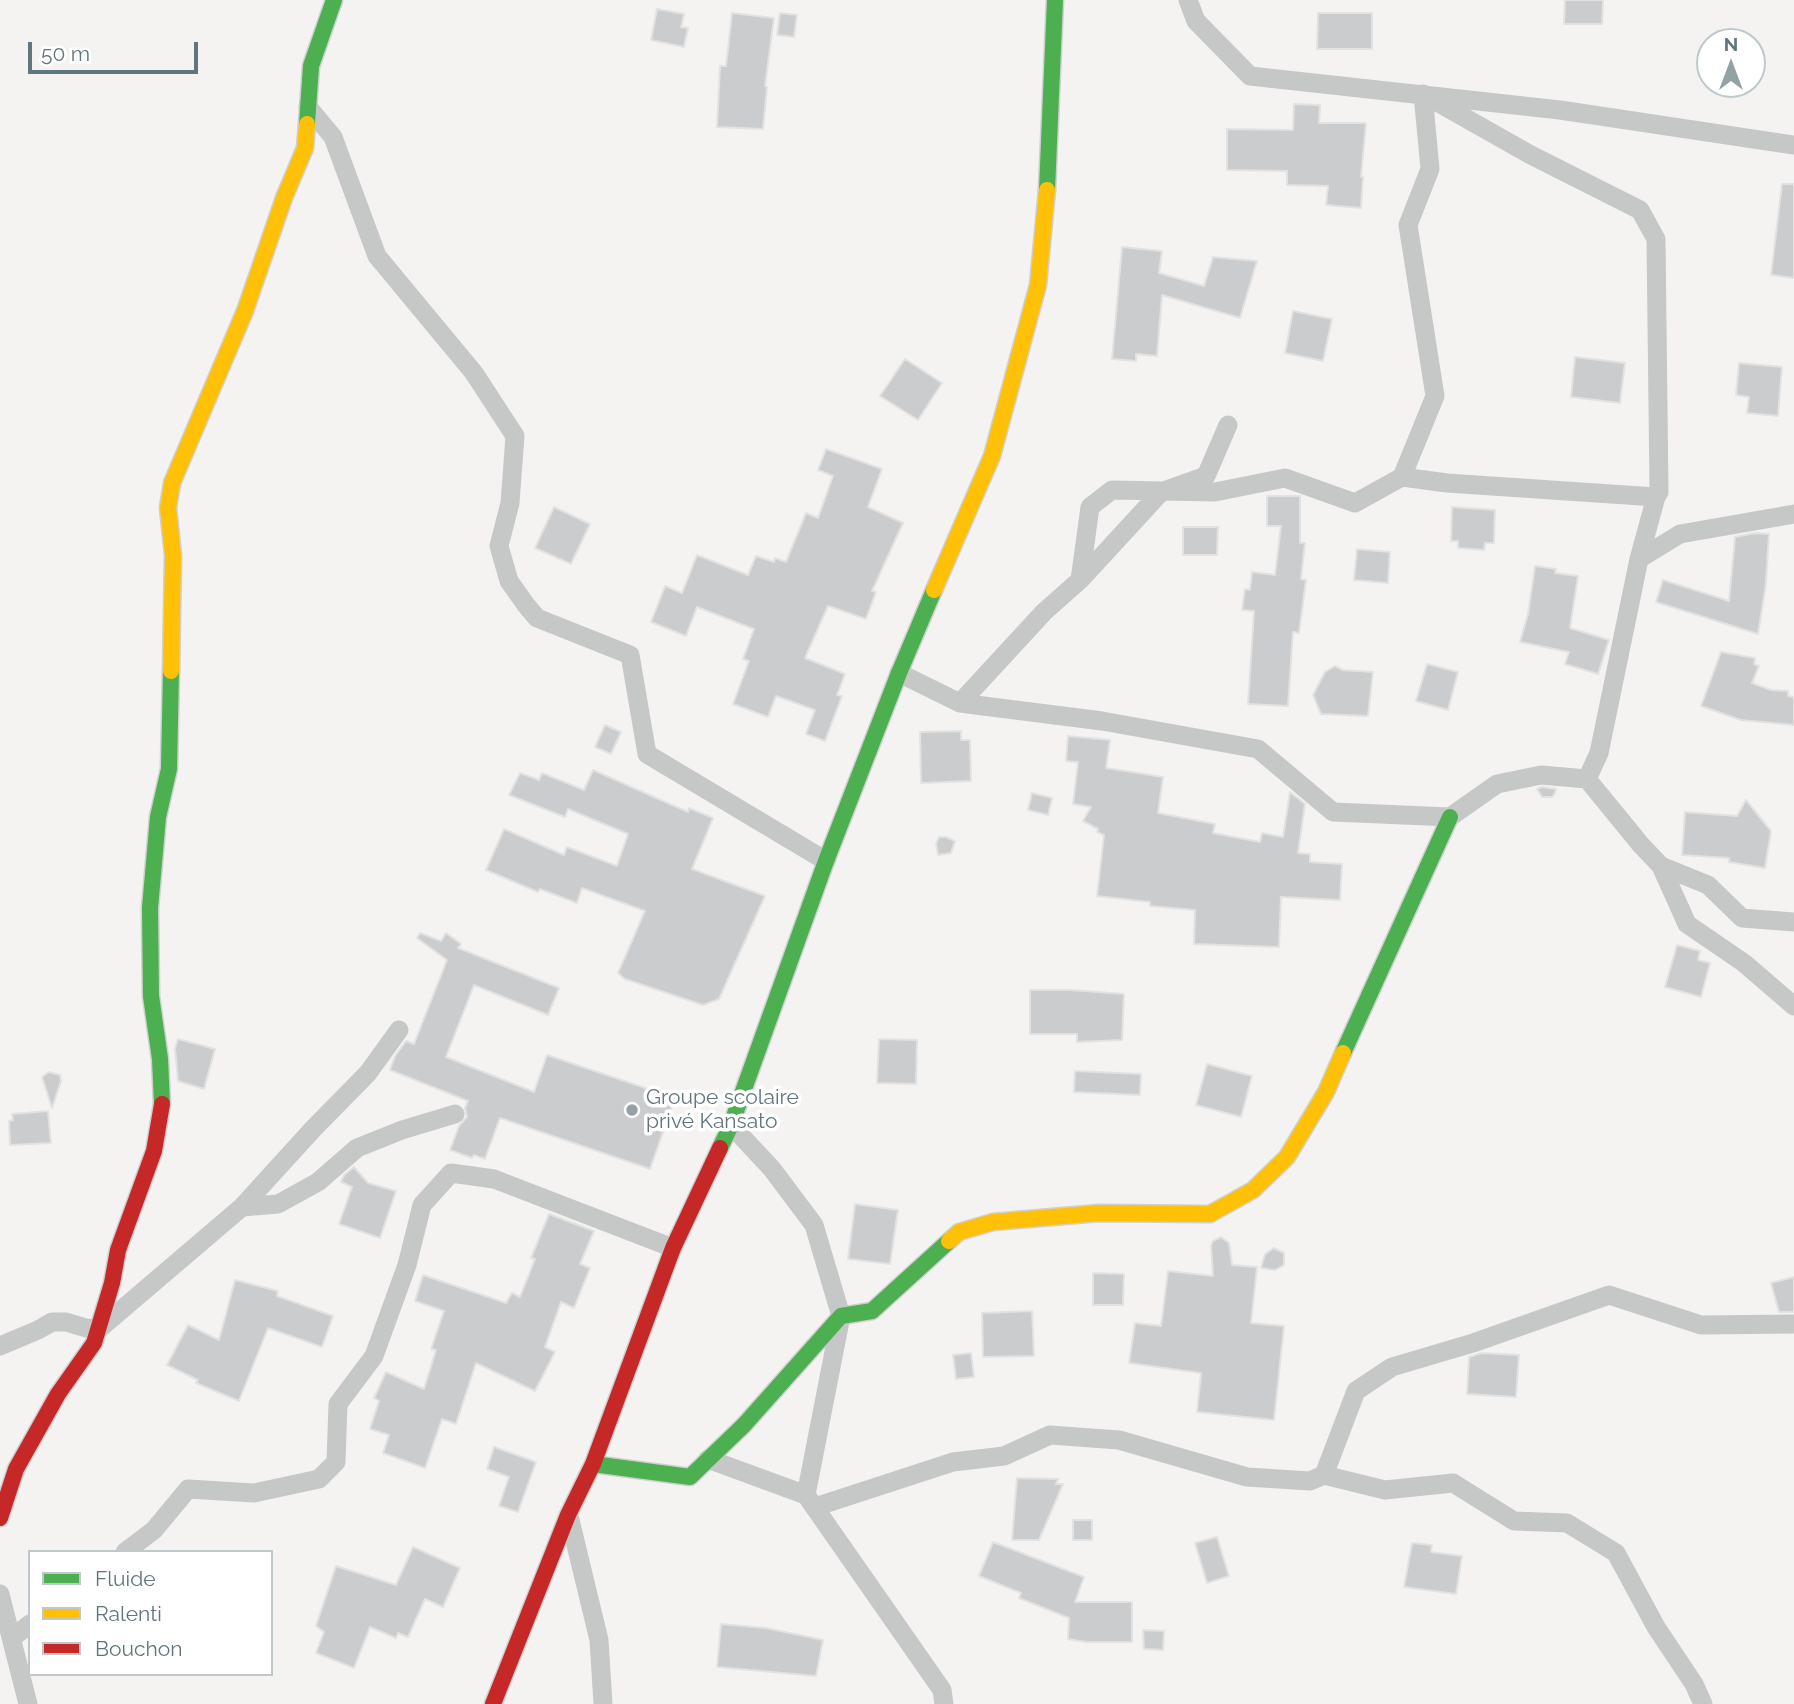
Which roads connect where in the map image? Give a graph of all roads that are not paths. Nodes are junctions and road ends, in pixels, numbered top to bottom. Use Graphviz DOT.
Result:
graph roads {
  1 [pos="334,0"];
  2 [pos="1055,0"];
  3 [pos="1188,0"];
  4 [pos="1423,94"];
  5 [pos="308,107"];
  6 [pos="1794,145"];
  7 [pos="1228,425"];
  8 [pos="1402,477"];
  9 [pos="1161,492"];
  10 [pos="1656,497"];
  11 [pos="1794,514"];
  12 [pos="1639,559"];
  13 [pos="1080,580"];
  14 [pos="899,673"];
  15 [pos="960,703"];
  16 [pos="1587,779"];
  17 [pos="1450,817"];
  18 [pos="826,861"];
  19 [pos="1661,866"];
  20 [pos="1794,922"];
  21 [pos="1794,1006"];
  22 [pos="399,1030"];
  23 [pos="455,1114"];
  24 [pos="731,1125"];
  25 [pos="242,1207"];
  26 [pos="673,1248"];
  27 [pos="841,1316"];
  28 [pos="1794,1324"];
  29 [pos="99,1329"];
  30 [pos="0,1346"];
  31 [pos="708,1459"];
  32 [pos="593,1464"];
  33 [pos="1324,1475"];
  34 [pos="810,1501"];
  35 [pos="568,1515"];
  36 [pos="0,1518"];
  37 [pos="128,1550"];
  38 [pos="0,1594"];
  39 [pos="28,1626"];
  40 [pos="12,1638"];
  41 [pos="28,1704"];
  42 [pos="493,1704"];
  43 [pos="603,1704"];
  44 [pos="944,1704"];
  45 [pos="1703,1704"];
  1 -- 5 [label="street"];
  2 -- 14 [label="street"];
  3 -- 4 [label="street"];
  4 -- 6 [label="street"];
  4 -- 8 [label="street"];
  4 -- 10 [label="street"];
  5 -- 18 [label="street"];
  5 -- 29 [label="street"];
  7 -- 9 [label="street"];
  8 -- 9 [label="street"];
  8 -- 10 [label="street"];
  9 -- 13 [label="street"];
  9 -- 13 [label="street"];
  10 -- 12 [label="street"];
  11 -- 12 [label="street"];
  12 -- 16 [label="street"];
  13 -- 15 [label="street"];
  14 -- 15 [label="street"];
  14 -- 18 [label="street"];
  15 -- 17 [label="street"];
  16 -- 17 [label="street"];
  16 -- 19 [label="street"];
  17 -- 27 [label="street"];
  18 -- 24 [label="street"];
  19 -- 20 [label="street"];
  19 -- 21 [label="street"];
  22 -- 25 [label="street"];
  23 -- 25 [label="street"];
  24 -- 26 [label="street"];
  24 -- 27 [label="street"];
  25 -- 29 [label="street"];
  26 -- 32 [label="street"];
  26 -- 37 [label="street"];
  27 -- 31 [label="street"];
  27 -- 34 [label="street"];
  28 -- 33 [label="street"];
  29 -- 30 [label="street"];
  29 -- 36 [label="street"];
  31 -- 32 [label="street"];
  31 -- 34 [label="street"];
  32 -- 35 [label="street"];
  33 -- 34 [label="street"];
  33 -- 45 [label="street"];
  34 -- 44 [label="street"];
  35 -- 42 [label="street"];
  35 -- 43 [label="street"];
  38 -- 40 [label="street"];
  39 -- 40 [label="street"];
  40 -- 41 [label="street"];
}
